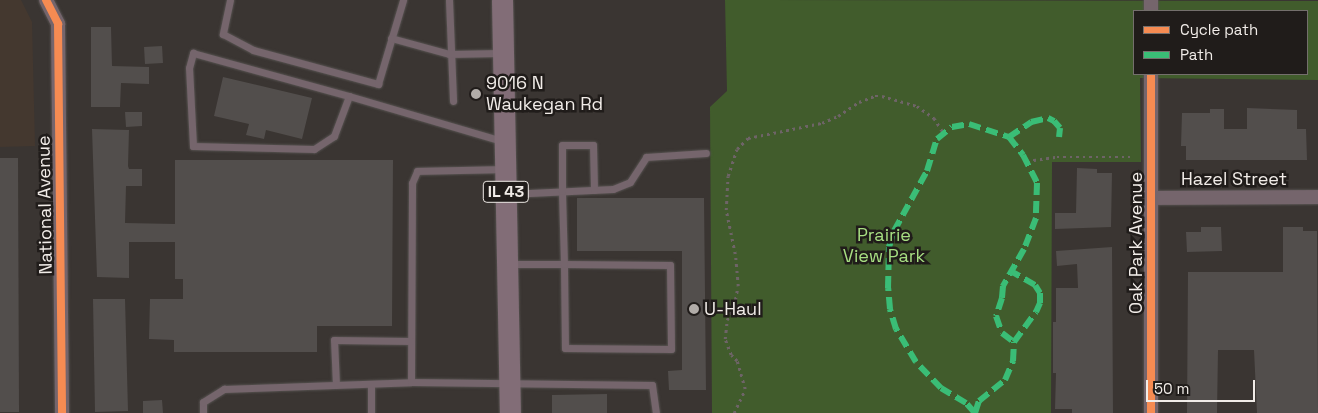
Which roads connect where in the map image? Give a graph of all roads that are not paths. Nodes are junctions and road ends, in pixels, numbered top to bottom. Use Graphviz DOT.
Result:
graph roads {
  1 [pos="46,0"];
  2 [pos="230,0"];
  3 [pos="403,0"];
  4 [pos="449,0"];
  5 [pos="502,0"];
  6 [pos="391,38"];
  7 [pos="503,53"];
  8 [pos="452,54"];
  9 [pos="1150,75"];
  10 [pos="348,96"];
  11 [pos="454,101"];
  12 [pos="505,142"];
  13 [pos="706,154"];
  14 [pos="505,169"];
  15 [pos="594,190"];
  16 [pos="562,191"];
  17 [pos="506,194"];
  18 [pos="1318,197"];
  19 [pos="1150,198"];
  20 [pos="507,264"];
  21 [pos="564,264"];
  22 [pos="411,341"];
  23 [pos="411,382"];
  24 [pos="371,384"];
  25 [pos="509,384"];
  26 [pos="336,385"];
  27 [pos="62,413"];
  28 [pos="203,413"];
  29 [pos="371,413"];
  30 [pos="510,413"];
  31 [pos="656,413"];
  32 [pos="1151,413"];
  1 -- 27 [label="street, National Avenue"];
  2 -- 6 [label="lane"];
  3 -- 6 [label="lane"];
  4 -- 8 [label="lane"];
  5 -- 7 [label="main road, IL 43"];
  6 -- 8 [label="lane"];
  7 -- 8 [label="lane"];
  7 -- 12 [label="main road, IL 43"];
  8 -- 11 [label="lane"];
  9 -- 19 [label="street, Oak Park Avenue"];
  10 -- 10 [label="lane"];
  10 -- 12 [label="lane"];
  12 -- 14 [label="main road, IL 43"];
  13 -- 15 [label="lane"];
  14 -- 17 [label="main road, IL 43"];
  14 -- 22 [label="lane"];
  15 -- 16 [label="lane"];
  15 -- 16 [label="lane"];
  16 -- 17 [label="lane"];
  16 -- 21 [label="lane"];
  17 -- 20 [label="main road, IL 43"];
  18 -- 19 [label="street, Hazel Street"];
  19 -- 32 [label="street, Oak Park Avenue"];
  20 -- 21 [label="lane"];
  20 -- 25 [label="main road, IL 43"];
  21 -- 21 [label="lane"];
  22 -- 23 [label="lane"];
  22 -- 26 [label="lane"];
  23 -- 24 [label="lane"];
  23 -- 25 [label="lane"];
  24 -- 26 [label="lane"];
  24 -- 29 [label="lane"];
  25 -- 30 [label="main road, IL 43"];
  25 -- 31 [label="lane"];
  26 -- 28 [label="lane"];
}
